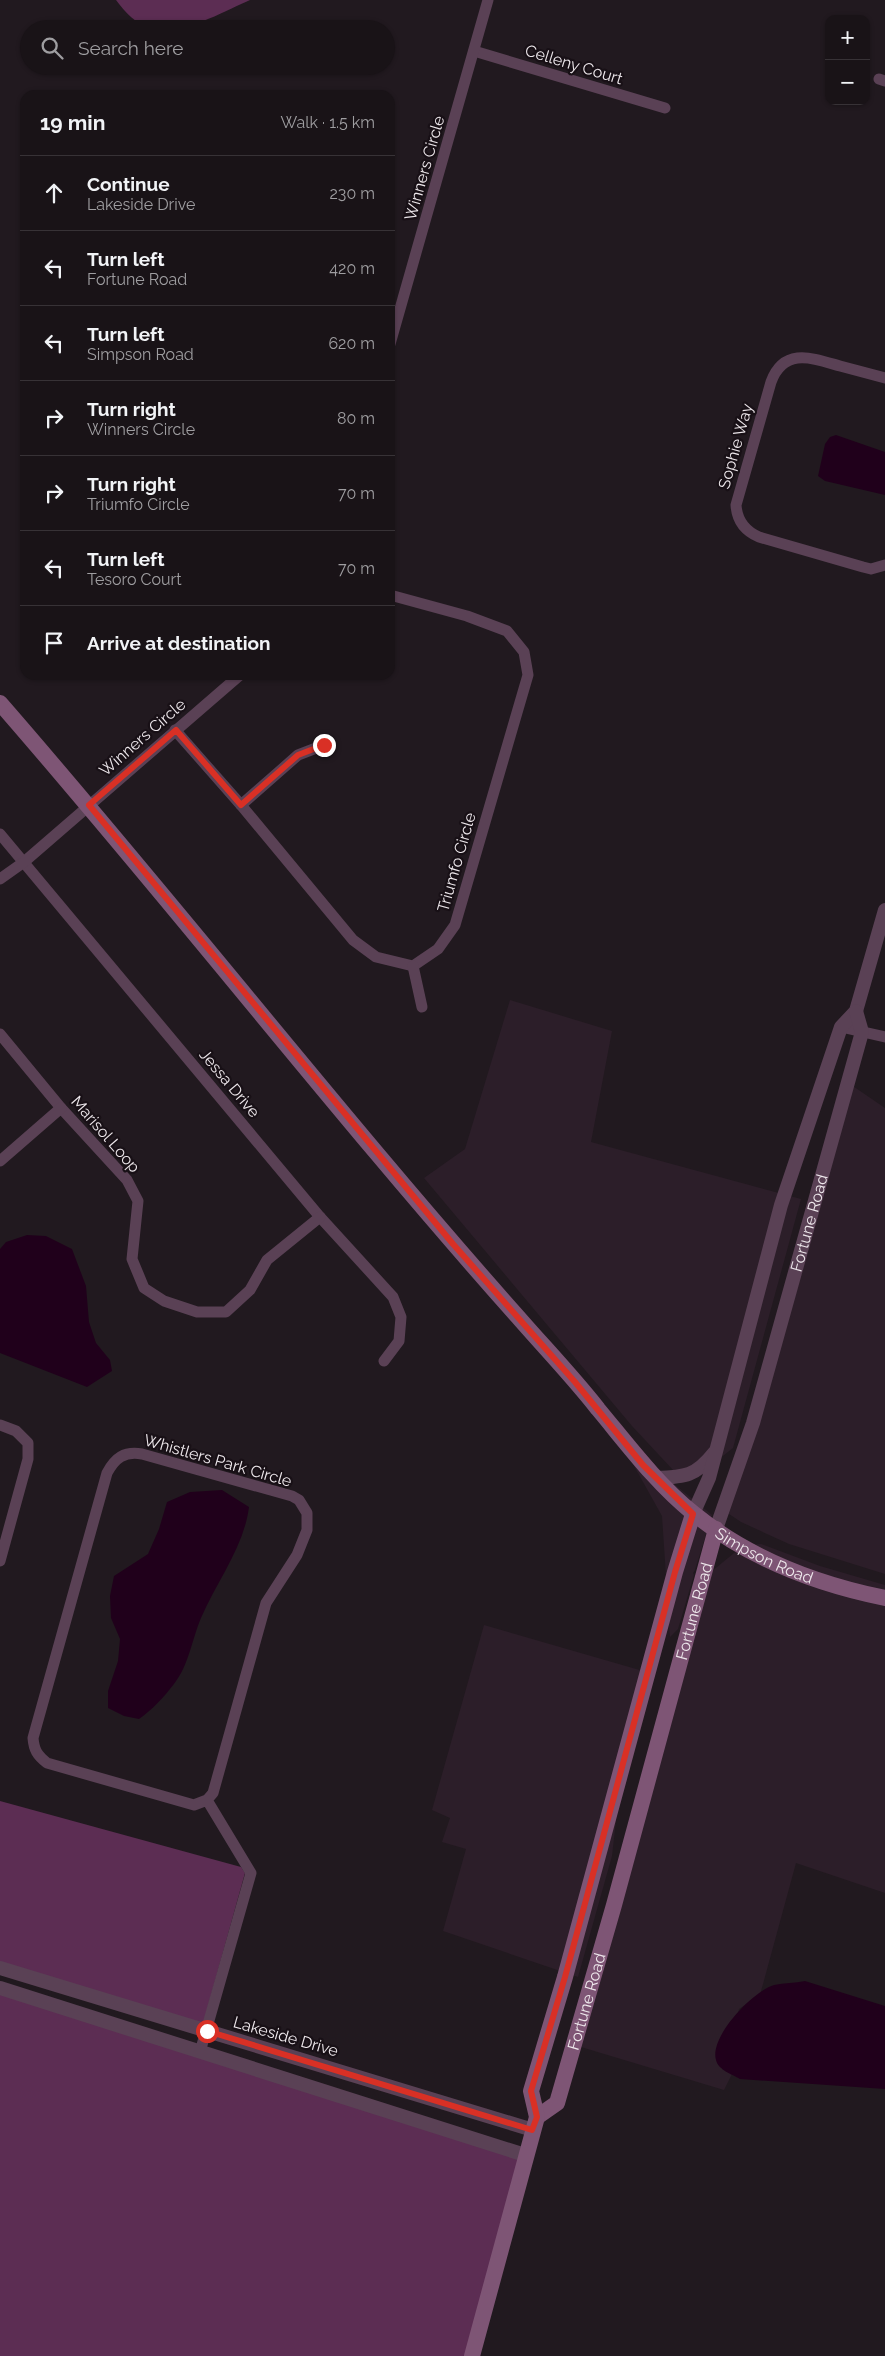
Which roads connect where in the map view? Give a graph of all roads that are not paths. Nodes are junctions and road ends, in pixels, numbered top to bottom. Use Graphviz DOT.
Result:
graph roads {
  1 [pos="488,0"];
  2 [pos="474,51"];
  3 [pos="665,108"];
  4 [pos="395,327"];
  5 [pos="885,378"];
  6 [pos="885,565"];
  7 [pos="395,596"];
  8 [pos="234,680"];
  9 [pos="0,704"];
  10 [pos="176,730"];
  11 [pos="324,745"];
  12 [pos="89,805"];
  13 [pos="241,805"];
  14 [pos="0,834"];
  15 [pos="24,862"];
  16 [pos="0,879"];
  17 [pos="885,910"];
  18 [pos="413,966"];
  19 [pos="422,1007"];
  20 [pos="856,1011"];
  21 [pos="841,1027"];
  22 [pos="862,1032"];
  23 [pos="0,1034"];
  24 [pos="885,1037"];
  25 [pos="60,1108"];
  26 [pos="0,1161"];
  27 [pos="320,1217"];
  28 [pos="384,1361"];
  29 [pos="0,1425"];
  30 [pos="716,1450"];
  31 [pos="657,1478"];
  32 [pos="693,1514"];
  33 [pos="716,1529"];
  34 [pos="1,1556"];
  35 [pos="885,1598"];
  36 [pos="206,1800"];
  37 [pos="0,1968"];
  38 [pos="0,1988"];
  39 [pos="207,2031"];
  40 [pos="200,2052"];
  41 [pos="535,2123"];
  42 [pos="525,2155"];
  43 [pos="472,2356"];
  1 -- 2 [label="street, Winners Circle"];
  2 -- 3 [label="street, Celleny Court"];
  2 -- 4 [label="street, Winners Circle"];
  5 -- 6 [label="street, Sophie Way"];
  7 -- 18 [label="street, Triumfo Circle"];
  8 -- 10 [label="street, Winners Circle"];
  9 -- 12 [label="main road, Simpson Road"];
  10 -- 12 [label="street, Winners Circle"];
  10 -- 13 [label="street"];
  11 -- 13 [label="street"];
  12 -- 15 [label="street"];
  12 -- 31 [label="main road, Simpson Road"];
  13 -- 18 [label="street"];
  14 -- 15 [label="street, Jessa Drive"];
  15 -- 16 [label="street"];
  15 -- 27 [label="street, Jessa Drive"];
  17 -- 20 [label="street, Fortune Road"];
  18 -- 19 [label="street"];
  20 -- 21 [label="street, Fortune Road"];
  20 -- 22 [label="street"];
  21 -- 22 [label="street"];
  21 -- 30 [label="street, Fortune Road"];
  22 -- 24 [label="street"];
  22 -- 33 [label="street, Fortune Road"];
  23 -- 25 [label="street, Marisol Loop"];
  25 -- 26 [label="street"];
  25 -- 27 [label="street, Marisol Loop"];
  27 -- 28 [label="street, Jessa Drive"];
  29 -- 34 [label="street"];
  30 -- 31 [label="street"];
  30 -- 32 [label="street, Fortune Road"];
  31 -- 32 [label="main road, Simpson Road"];
  32 -- 33 [label="main road, Simpson Road"];
  32 -- 41 [label="main road, Fortune Road"];
  33 -- 35 [label="main road, Simpson Road"];
  33 -- 41 [label="main road, Fortune Road"];
  36 -- 36 [label="street, Whistlers Park Circle"];
  36 -- 39 [label="street"];
  37 -- 39 [label="street, Lakeside Drive"];
  38 -- 40 [label="street"];
  39 -- 40 [label="street"];
  39 -- 41 [label="street, Lakeside Drive"];
  40 -- 42 [label="street"];
  41 -- 42 [label="main road, Fortune Road"];
  42 -- 43 [label="main road, Fortune Road"];
}
